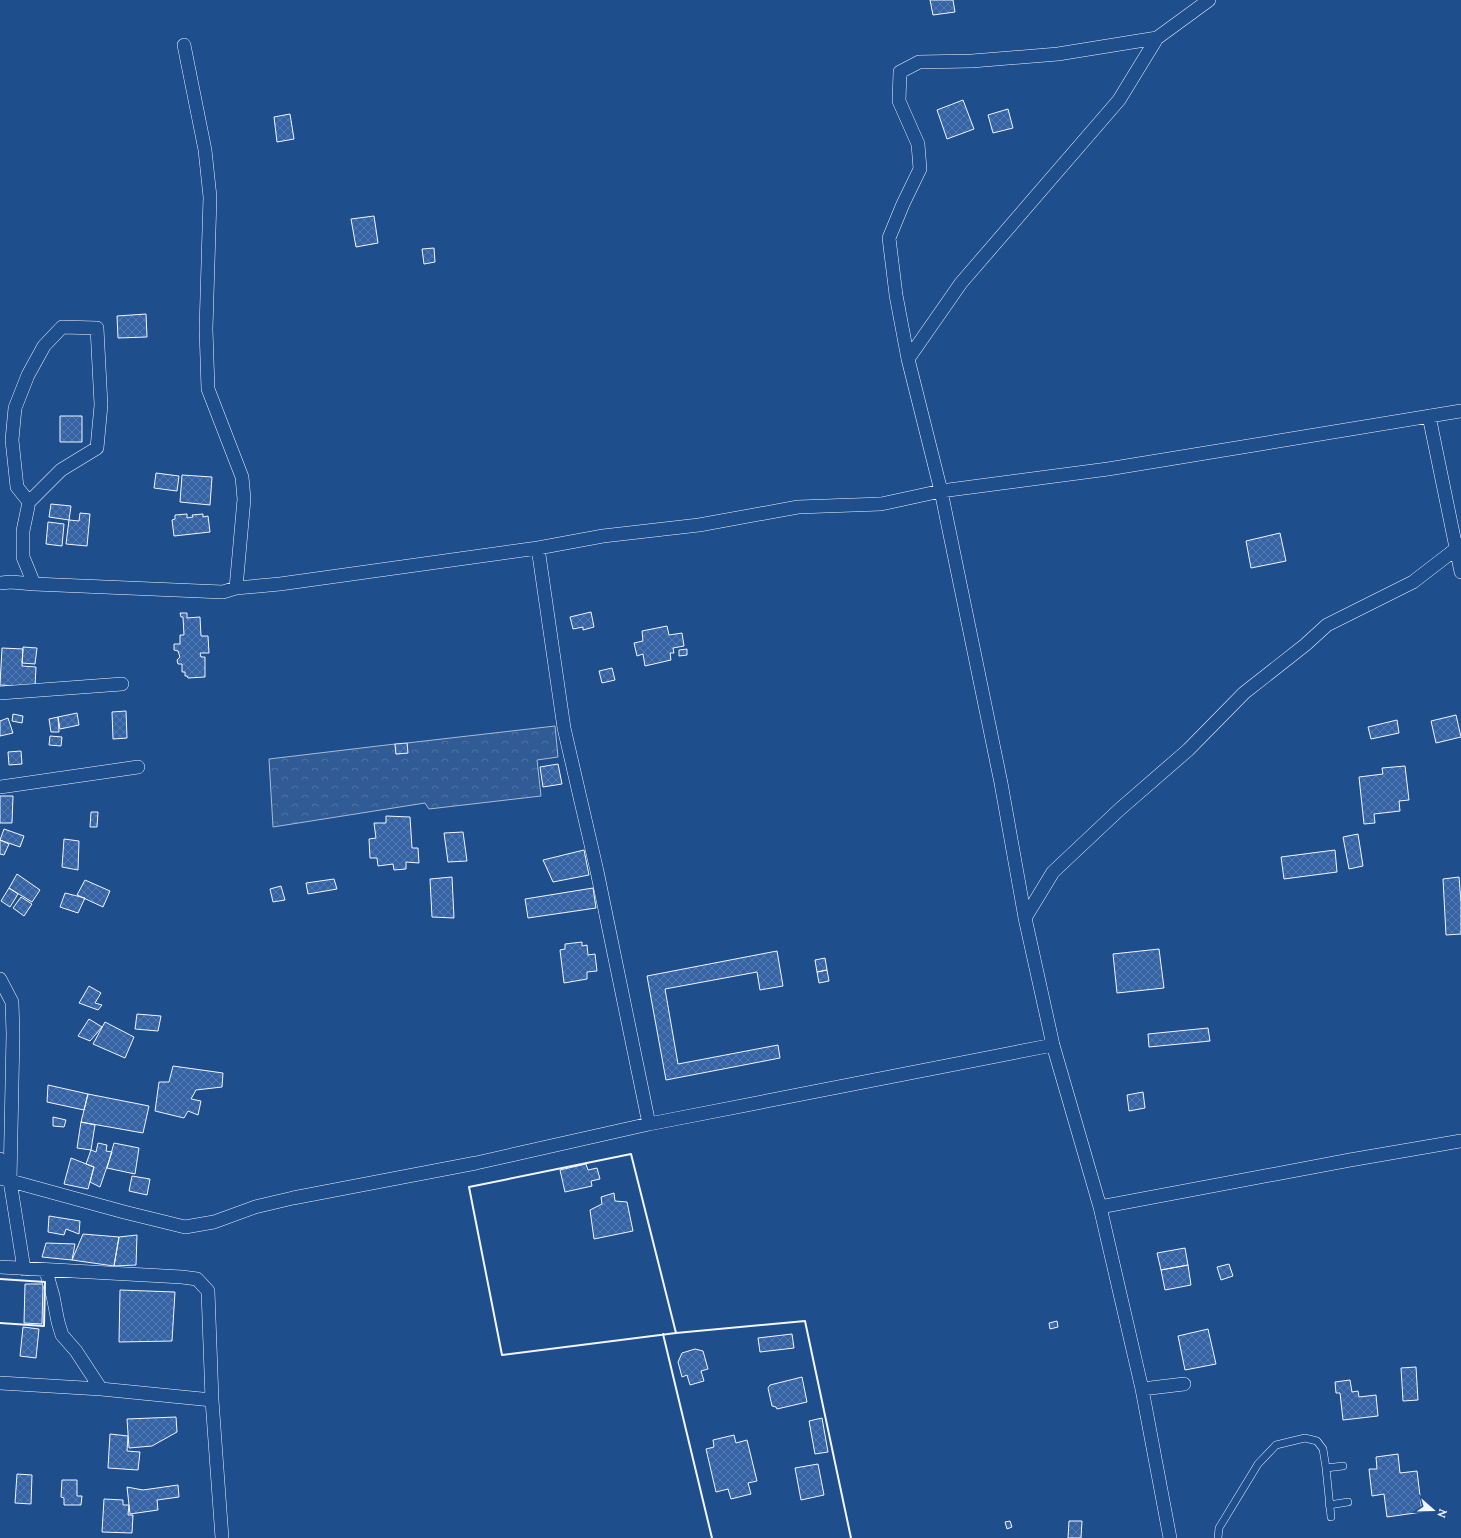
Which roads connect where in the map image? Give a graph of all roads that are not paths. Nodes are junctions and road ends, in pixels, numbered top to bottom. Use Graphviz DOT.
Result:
graph roads {
  1 [pos="1209,0"];
  2 [pos="1157,38"];
  3 [pos="184,45"];
  4 [pos="908,359"];
  5 [pos="1461,411"];
  6 [pos="1429,416"];
  7 [pos="942,491"];
  8 [pos="29,502"];
  9 [pos="1459,547"];
  10 [pos="538,548"];
  11 [pos="1461,572"];
  12 [pos="0,582"];
  13 [pos="34,584"];
  14 [pos="236,588"];
  15 [pos="122,684"];
  16 [pos="0,694"];
  17 [pos="138,767"];
  18 [pos="0,787"];
  19 [pos="1025,918"];
  20 [pos="0,979"];
  21 [pos="1053,1045"];
  22 [pos="649,1124"];
  23 [pos="1461,1141"];
  24 [pos="0,1160"];
  25 [pos="5,1180"];
  26 [pos="1100,1207"];
  27 [pos="0,1267"];
  28 [pos="24,1269"];
  29 [pos="46,1271"];
  30 [pos="0,1383"];
  31 [pos="1184,1384"];
  32 [pos="101,1389"];
  33 [pos="1142,1390"];
  34 [pos="212,1400"];
  35 [pos="1343,1466"];
  36 [pos="1326,1468"];
  37 [pos="1348,1502"];
  38 [pos="1330,1505"];
  39 [pos="1331,1517"];
  40 [pos="222,1538"];
  41 [pos="1170,1538"];
  42 [pos="1218,1538"];
  1 -- 2 [label="street"];
  2 -- 4 [label="street"];
  2 -- 4 [label="street"];
  3 -- 14 [label="street"];
  4 -- 7 [label="street"];
  5 -- 6 [label="street"];
  6 -- 7 [label="street"];
  6 -- 9 [label="street"];
  7 -- 10 [label="street"];
  7 -- 19 [label="street"];
  8 -- 8 [label="street"];
  8 -- 13 [label="street"];
  9 -- 11 [label="street"];
  9 -- 19 [label="street"];
  10 -- 14 [label="street"];
  10 -- 22 [label="street"];
  12 -- 13 [label="street"];
  13 -- 14 [label="street"];
  15 -- 16 [label="street"];
  17 -- 18 [label="street"];
  19 -- 21 [label="street"];
  20 -- 25 [label="street"];
  21 -- 22 [label="street"];
  21 -- 26 [label="street"];
  22 -- 25 [label="street"];
  23 -- 26 [label="street"];
  24 -- 25 [label="street"];
  25 -- 28 [label="street"];
  26 -- 33 [label="street"];
  27 -- 28 [label="street"];
  28 -- 29 [label="street"];
  29 -- 32 [label="street"];
  29 -- 34 [label="street"];
  30 -- 32 [label="street"];
  31 -- 33 [label="street"];
  32 -- 34 [label="street"];
  33 -- 41 [label="street"];
  34 -- 40 [label="street"];
  35 -- 36 [label="lane"];
  36 -- 38 [label="lane"];
  36 -- 42 [label="lane"];
  37 -- 38 [label="lane"];
  38 -- 39 [label="lane"];
}
